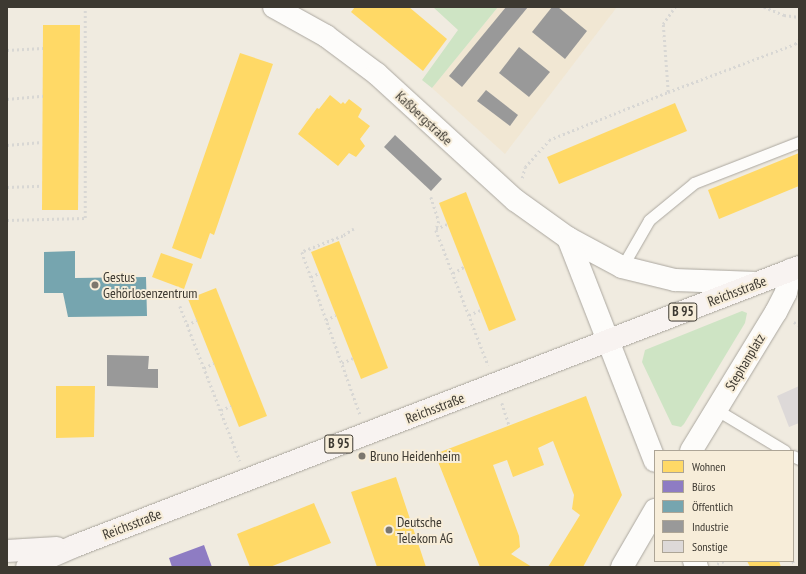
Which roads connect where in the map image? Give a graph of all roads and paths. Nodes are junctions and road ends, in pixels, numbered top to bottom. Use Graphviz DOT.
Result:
graph roads {
  1 [pos="85,7"];
  2 [pos="274,7"];
  3 [pos="675,7"];
  4 [pos="764,7"];
  5 [pos="799,17"];
  6 [pos="799,40"];
  7 [pos="43,48"];
  8 [pos="7,50"];
  9 [pos="668,92"];
  10 [pos="43,96"];
  11 [pos="7,99"];
  12 [pos="42,142"];
  13 [pos="799,142"];
  14 [pos="7,145"];
  15 [pos="42,186"];
  16 [pos="7,187"];
  17 [pos="431,197"];
  18 [pos="515,200"];
  19 [pos="7,220"];
  20 [pos="447,224"];
  21 [pos="354,229"];
  22 [pos="436,230"];
  23 [pos="568,238"];
  24 [pos="464,267"];
  25 [pos="622,267"];
  26 [pos="795,268"];
  27 [pos="319,273"];
  28 [pos="452,273"];
  29 [pos="311,277"];
  30 [pos="757,283"];
  31 [pos="180,306"];
  32 [pos="481,310"];
  33 [pos="469,315"];
  34 [pos="336,316"];
  35 [pos="197,320"];
  36 [pos="326,320"];
  37 [pos="187,325"];
  38 [pos="609,341"];
  39 [pos="353,358"];
  40 [pos="214,363"];
  41 [pos="342,363"];
  42 [pos="204,368"];
  43 [pos="496,385"];
  44 [pos="231,406"];
  45 [pos="221,410"];
  46 [pos="717,410"];
  47 [pos="509,426"];
  48 [pos="367,434"];
  49 [pos="692,450"];
  50 [pos="783,450"];
  51 [pos="654,458"];
  52 [pos="247,480"];
  53 [pos="654,512"];
  54 [pos="70,548"];
  55 [pos="7,551"];
  56 [pos="27,567"];
  57 [pos="622,567"];
  1 -- 19 [label="path"];
  2 -- 18 [label="street, Kaßbergstraße"];
  3 -- 9 [label="path"];
  4 -- 5 [label="path"];
  6 -- 9 [label="path"];
  7 -- 8 [label="path"];
  9 -- 18 [label="path"];
  10 -- 11 [label="path"];
  12 -- 14 [label="path"];
  13 -- 25 [label="lane"];
  15 -- 16 [label="path"];
  17 -- 22 [label="path"];
  18 -- 23 [label="street, Kaßbergstraße"];
  20 -- 22 [label="path"];
  21 -- 29 [label="path"];
  22 -- 28 [label="path"];
  23 -- 25 [label="street, Kaßbergstraße"];
  23 -- 38 [label="street"];
  24 -- 28 [label="path"];
  25 -- 30 [label="street, Kaßbergstraße"];
  26 -- 30 [label="main road, Reichsstraße / B 95"];
  26 -- 46 [label="street, Stephanplatz"];
  27 -- 29 [label="path"];
  28 -- 33 [label="path"];
  29 -- 36 [label="path"];
  30 -- 38 [label="main road, Reichsstraße / B 95"];
  31 -- 37 [label="path"];
  32 -- 33 [label="path"];
  33 -- 43 [label="path"];
  34 -- 36 [label="path"];
  35 -- 37 [label="path"];
  36 -- 41 [label="path"];
  37 -- 42 [label="path"];
  38 -- 43 [label="main road, Reichsstraße / B 95"];
  38 -- 51 [label="street"];
  39 -- 41 [label="path"];
  40 -- 42 [label="path"];
  41 -- 48 [label="path"];
  42 -- 45 [label="path"];
  43 -- 47 [label="path"];
  43 -- 48 [label="main road, Reichsstraße / B 95"];
  44 -- 45 [label="path"];
  45 -- 52 [label="path"];
  46 -- 49 [label="street, Stephanplatz"];
  46 -- 50 [label="lane"];
  48 -- 52 [label="main road, Reichsstraße / B 95"];
  52 -- 54 [label="main road, Reichsstraße / B 95"];
  53 -- 57 [label="street"];
  54 -- 55 [label="main road, Reichsstraße / B 95"];
  54 -- 56 [label="main road, Reichsstraße / B 95"];
}
